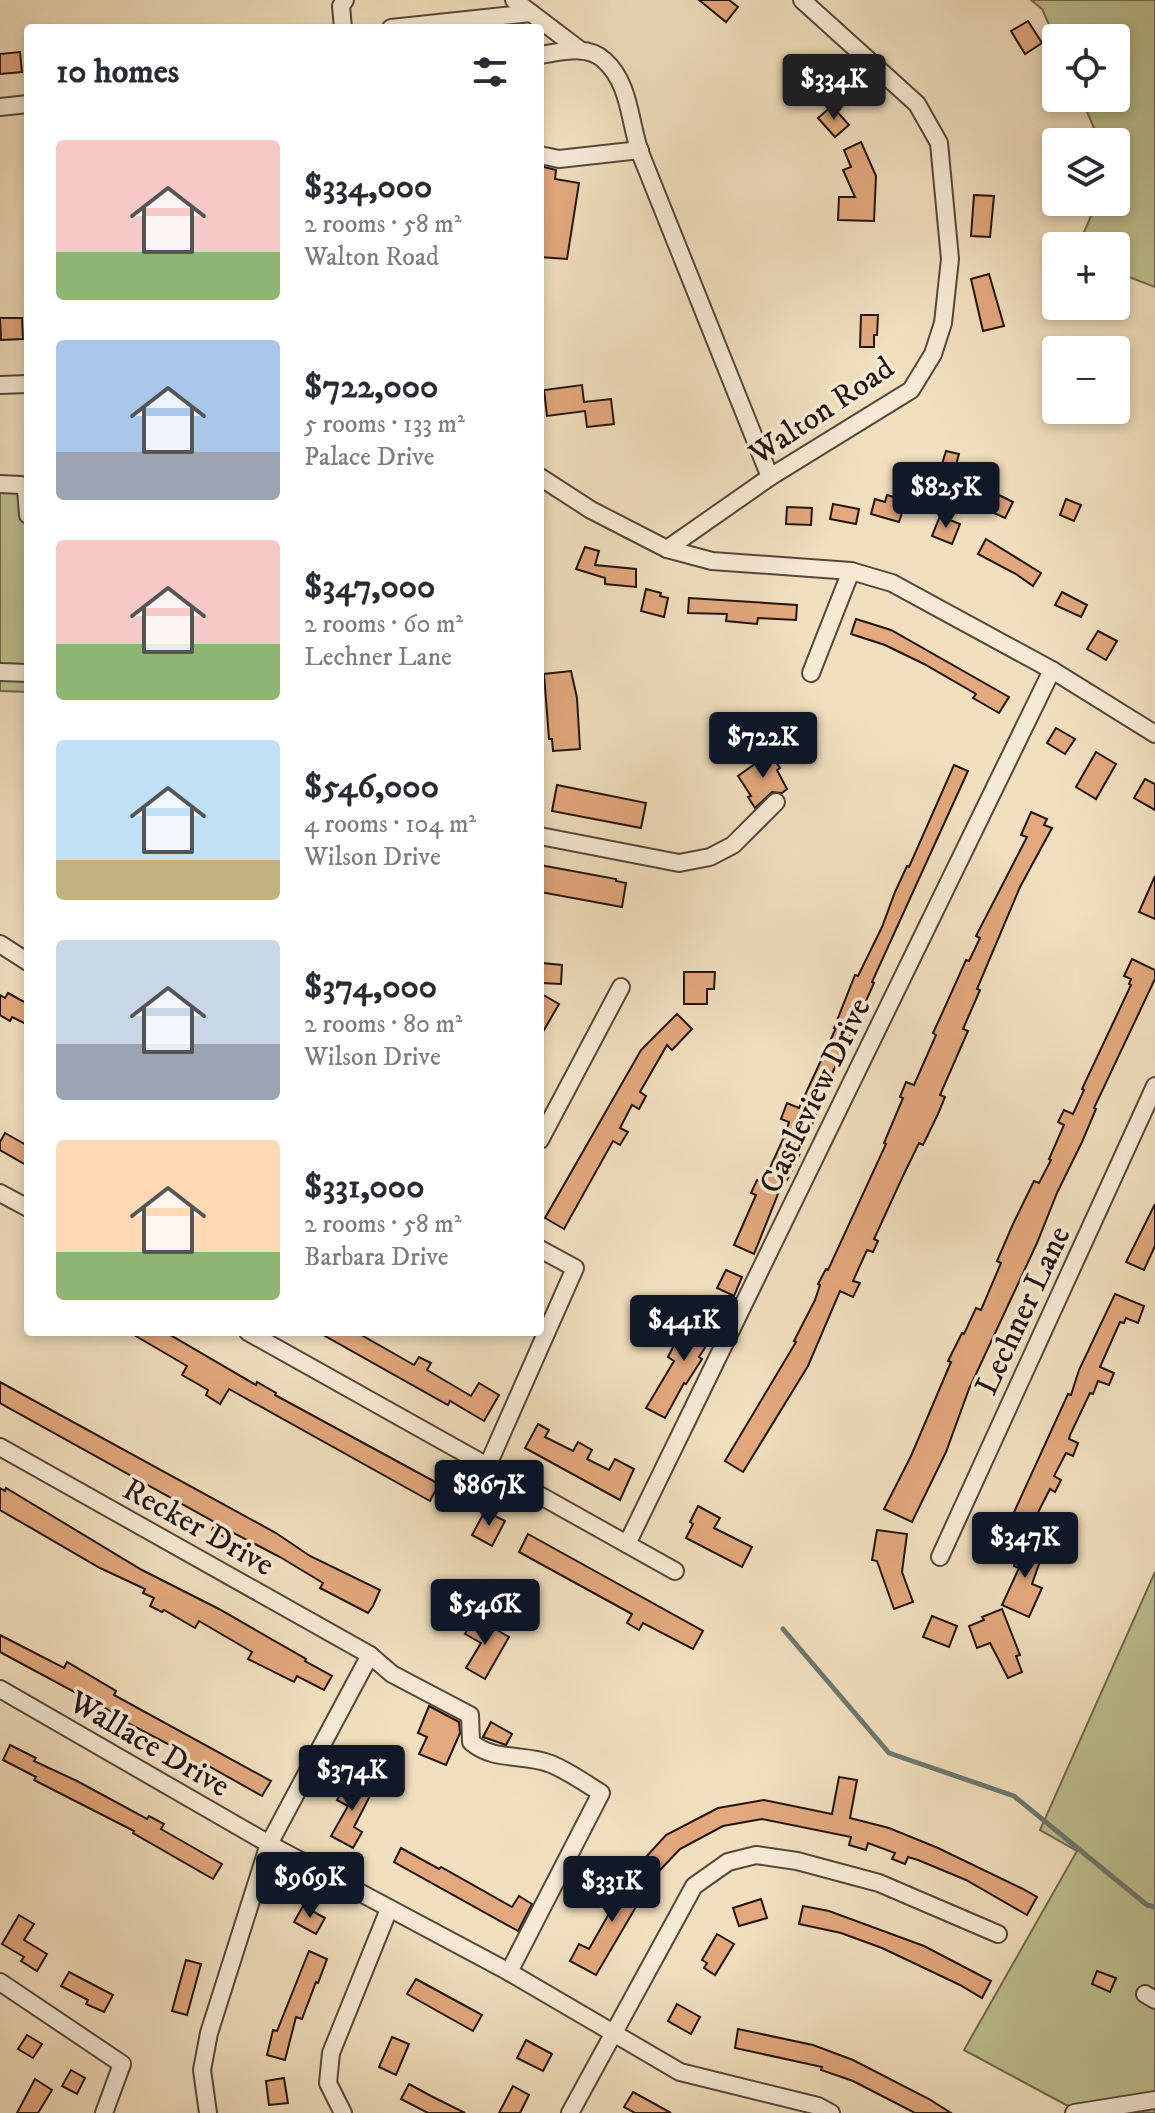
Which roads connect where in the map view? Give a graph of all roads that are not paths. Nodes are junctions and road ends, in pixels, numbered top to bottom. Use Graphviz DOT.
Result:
graph roads {
  1 [pos="345,0"];
  2 [pos="514,0"];
  3 [pos="802,0"];
  4 [pos="531,13"];
  5 [pos="343,24"];
  6 [pos="428,24"];
  7 [pos="580,50"];
  8 [pos="544,54"];
  9 [pos="24,104"];
  10 [pos="0,107"];
  11 [pos="640,150"];
  12 [pos="544,156"];
  13 [pos="24,384"];
  14 [pos="0,385"];
  15 [pos="770,477"];
  16 [pos="544,480"];
  17 [pos="0,484"];
  18 [pos="24,487"];
  19 [pos="667,549"];
  20 [pos="851,571"];
  21 [pos="1052,670"];
  22 [pos="0,672"];
  23 [pos="24,673"];
  24 [pos="811,673"];
  25 [pos="1155,734"];
  26 [pos="776,802"];
  27 [pos="544,837"];
  28 [pos="0,944"];
  29 [pos="24,959"];
  30 [pos="621,987"];
  31 [pos="1155,1086"];
  32 [pos="544,1132"];
  33 [pos="0,1193"];
  34 [pos="24,1206"];
  35 [pos="544,1251"];
  36 [pos="255,1336"];
  37 [pos="0,1447"];
  38 [pos="487,1467"];
  39 [pos="627,1544"];
  40 [pos="940,1557"];
  41 [pos="675,1571"];
  42 [pos="370,1655"];
  43 [pos="0,1689"];
  44 [pos="269,1844"];
  45 [pos="389,1909"];
  46 [pos="998,1934"];
  47 [pos="509,1972"];
  48 [pos="0,1982"];
  49 [pos="614,2035"];
  50 [pos="1155,2100"];
  51 [pos="104,2113"];
  52 [pos="208,2113"];
  53 [pos="343,2113"];
  54 [pos="570,2113"];
  55 [pos="831,2113"];
  56 [pos="1074,2113"];
  1 -- 5 [label="street"];
  2 -- 4 [label="street"];
  3 -- 15 [label="street, Walton Road"];
  4 -- 6 [label="street"];
  4 -- 7 [label="street"];
  7 -- 8 [label="street"];
  7 -- 11 [label="street"];
  9 -- 10 [label="street"];
  11 -- 12 [label="street"];
  11 -- 15 [label="street"];
  13 -- 14 [label="street"];
  15 -- 19 [label="street, Walton Road"];
  16 -- 19 [label="street"];
  17 -- 18 [label="street"];
  19 -- 20 [label="street"];
  20 -- 21 [label="street"];
  20 -- 24 [label="street"];
  21 -- 25 [label="street"];
  21 -- 39 [label="street, Castleview Drive"];
  22 -- 23 [label="street"];
  26 -- 27 [label="street"];
  28 -- 29 [label="street"];
  30 -- 32 [label="street"];
  31 -- 40 [label="street, Lechner Lane"];
  33 -- 34 [label="street"];
  35 -- 38 [label="street"];
  36 -- 38 [label="street"];
  37 -- 42 [label="street, Recker Drive"];
  38 -- 39 [label="street"];
  39 -- 41 [label="street"];
  42 -- 44 [label="street"];
  42 -- 47 [label="street, Recker Drive"];
  43 -- 44 [label="street, Wallace Drive"];
  44 -- 45 [label="street, Wallace Drive"];
  44 -- 52 [label="street"];
  45 -- 47 [label="street, Wallace Drive"];
  45 -- 53 [label="street"];
  46 -- 49 [label="street"];
  47 -- 49 [label="street, Wallace Drive"];
  48 -- 51 [label="street"];
  49 -- 54 [label="street"];
  49 -- 55 [label="street, Wallace Drive"];
  50 -- 56 [label="street"];
}
